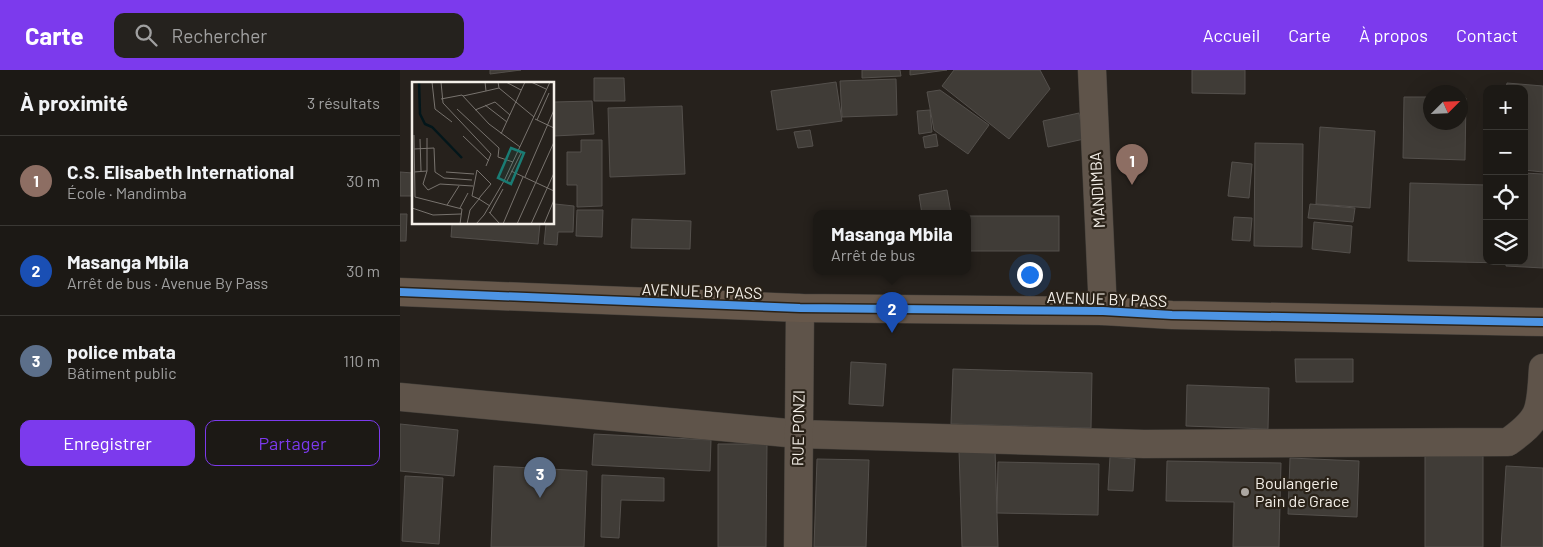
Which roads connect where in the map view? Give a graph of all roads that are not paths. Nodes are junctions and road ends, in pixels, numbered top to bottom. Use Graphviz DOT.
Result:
graph roads {
  1 [pos="1092,70"];
  2 [pos="400,292"];
  3 [pos="800,308"];
  4 [pos="1103,311"];
  5 [pos="1543,322"];
  6 [pos="1543,368"];
  7 [pos="400,397"];
  8 [pos="798,434"];
  9 [pos="798,547"];
  1 -- 4 [label="street, MANDIMBA"];
  2 -- 3 [label="highway, AVENUE BY PASS"];
  3 -- 4 [label="highway, AVENUE BY PASS"];
  3 -- 8 [label="street, RUE PONZI"];
  4 -- 5 [label="highway, AVENUE BY PASS"];
  6 -- 8 [label="street"];
  7 -- 8 [label="street"];
  8 -- 9 [label="street, RUE PONZI"];
}
